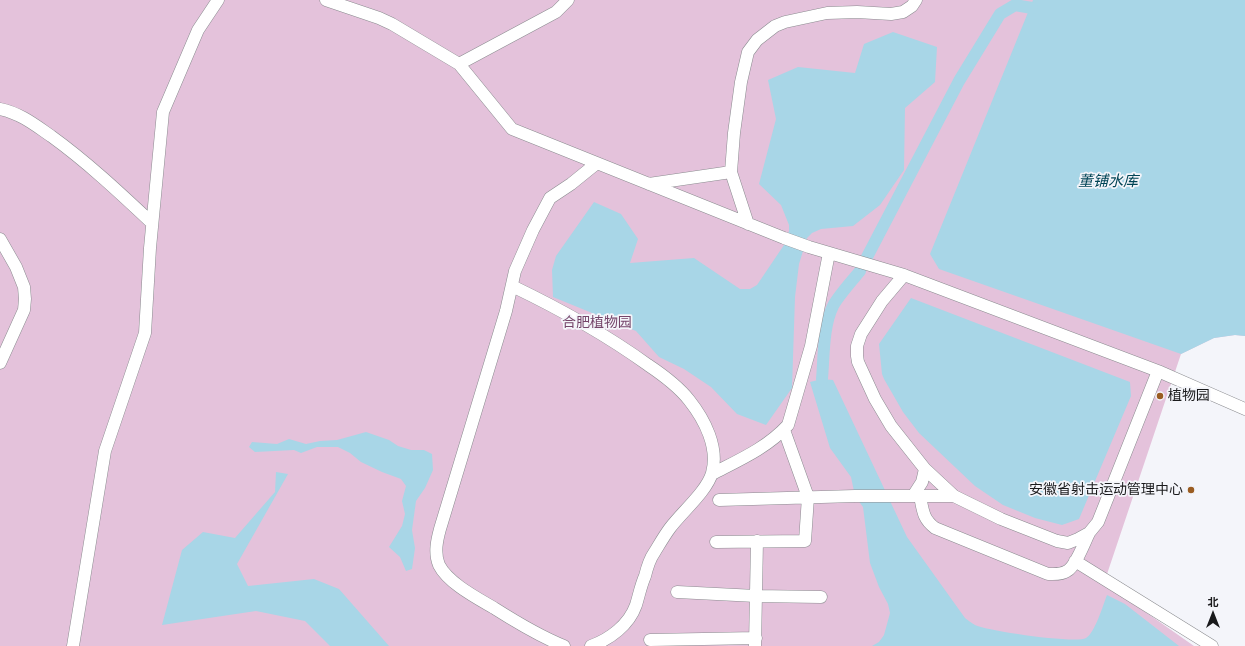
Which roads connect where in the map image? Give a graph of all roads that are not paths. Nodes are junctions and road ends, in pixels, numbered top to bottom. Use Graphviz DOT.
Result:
graph roads {
  1 [pos="218,0"];
  2 [pos="326,0"];
  3 [pos="568,0"];
  4 [pos="916,0"];
  5 [pos="459,64"];
  6 [pos="0,110"];
  7 [pos="597,163"];
  8 [pos="731,172"];
  9 [pos="648,184"];
  10 [pos="152,223"];
  11 [pos="748,224"];
  12 [pos="0,239"];
  13 [pos="829,253"];
  14 [pos="904,276"];
  15 [pos="512,286"];
  16 [pos="0,362"];
  17 [pos="1158,371"];
  18 [pos="1245,409"];
  19 [pos="784,430"];
  20 [pos="925,469"];
  21 [pos="712,474"];
  22 [pos="954,496"];
  23 [pos="808,497"];
  24 [pos="912,497"];
  25 [pos="719,500"];
  26 [pos="1089,533"];
  27 [pos="757,541"];
  28 [pos="716,542"];
  29 [pos="1075,561"];
  30 [pos="677,592"];
  31 [pos="756,596"];
  32 [pos="821,597"];
  33 [pos="650,640"];
  34 [pos="756,642"];
  35 [pos="73,646"];
  36 [pos="564,646"];
  37 [pos="591,646"];
  38 [pos="1212,646"];
  1 -- 10 [label="street"];
  2 -- 5 [label="street"];
  3 -- 5 [label="street"];
  4 -- 8 [label="street"];
  5 -- 7 [label="street"];
  6 -- 10 [label="street"];
  7 -- 9 [label="street"];
  7 -- 15 [label="street"];
  8 -- 9 [label="street"];
  8 -- 11 [label="street"];
  9 -- 11 [label="street"];
  10 -- 35 [label="street"];
  11 -- 13 [label="street"];
  12 -- 16 [label="street"];
  13 -- 14 [label="street"];
  13 -- 19 [label="street"];
  14 -- 17 [label="street"];
  14 -- 20 [label="street"];
  15 -- 21 [label="street"];
  15 -- 36 [label="street"];
  17 -- 18 [label="street"];
  17 -- 26 [label="street"];
  19 -- 21 [label="street"];
  19 -- 23 [label="street"];
  20 -- 22 [label="street"];
  20 -- 24 [label="street"];
  21 -- 37 [label="street"];
  22 -- 24 [label="street"];
  22 -- 26 [label="street"];
  23 -- 24 [label="street"];
  23 -- 25 [label="street"];
  23 -- 27 [label="street"];
  24 -- 29 [label="street"];
  26 -- 29 [label="street"];
  27 -- 28 [label="street"];
  27 -- 31 [label="street"];
  29 -- 38 [label="street"];
  30 -- 31 [label="street"];
  31 -- 32 [label="street"];
  31 -- 34 [label="street"];
  33 -- 34 [label="street"];
}
